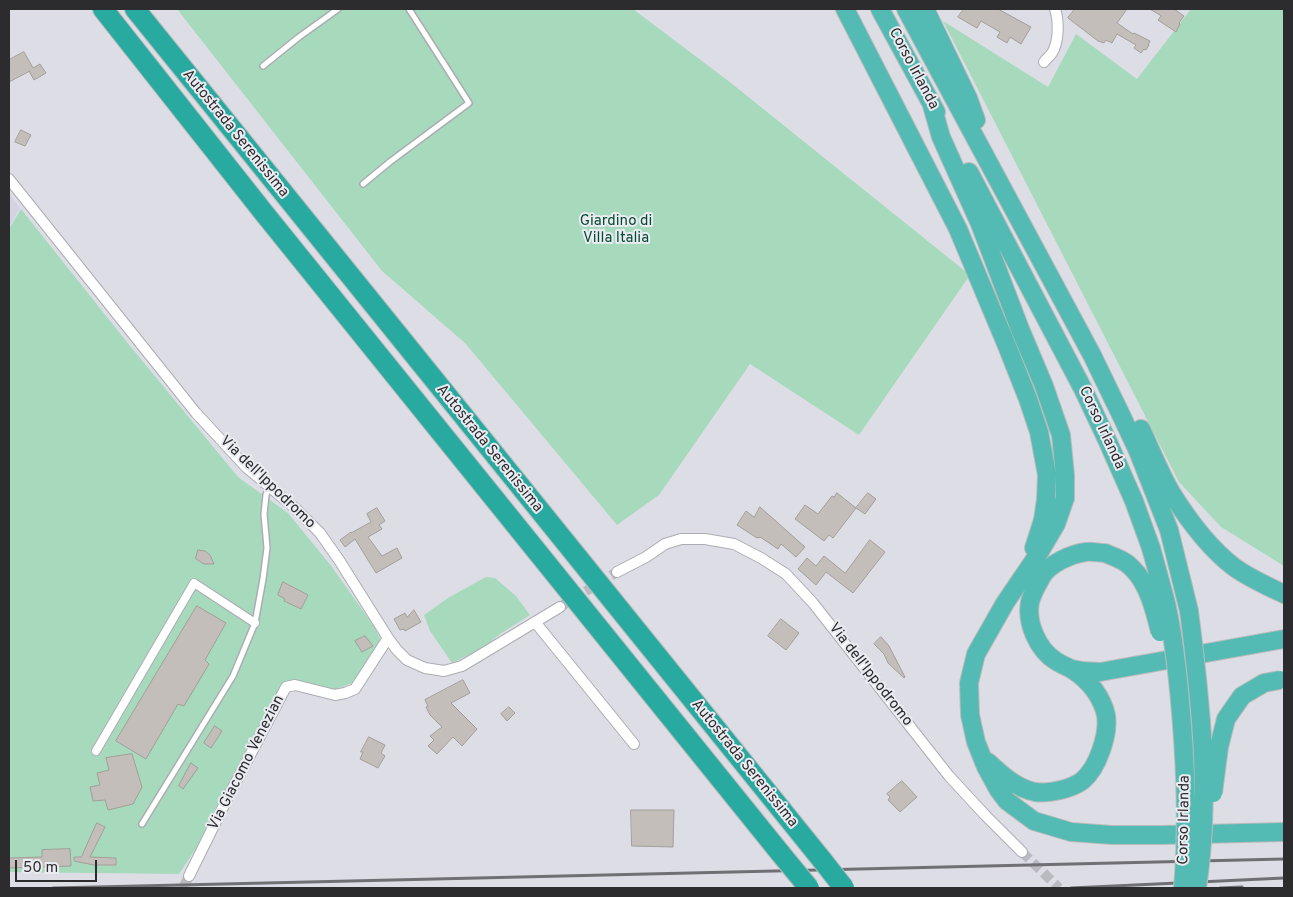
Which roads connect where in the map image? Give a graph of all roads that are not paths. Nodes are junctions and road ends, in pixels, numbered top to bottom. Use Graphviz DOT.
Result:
graph roads {
  1 [pos="102,9"];
  2 [pos="135,9"];
  3 [pos="151,9"];
  4 [pos="338,9"];
  5 [pos="409,9"];
  6 [pos="845,9"];
  7 [pos="880,9"];
  8 [pos="906,9"];
  9 [pos="925,9"];
  10 [pos="1055,9"];
  11 [pos="1044,62"];
  12 [pos="263,66"];
  13 [pos="931,102"];
  14 [pos="9,179"];
  15 [pos="998,179"];
  16 [pos="363,184"];
  17 [pos="302,216"];
  18 [pos="1092,355"];
  19 [pos="270,486"];
  20 [pos="617,572"];
  21 [pos="1022,578"];
  22 [pos="1284,594"];
  23 [pos="560,607"];
  24 [pos="535,622"];
  25 [pos="255,623"];
  26 [pos="388,638"];
  27 [pos="1284,639"];
  28 [pos="1072,669"];
  29 [pos="1282,679"];
  30 [pos="634,744"];
  31 [pos="1184,745"];
  32 [pos="96,751"];
  33 [pos="983,757"];
  34 [pos="142,824"];
  35 [pos="1284,832"];
  36 [pos="1022,852"];
  37 [pos="1202,860"];
  38 [pos="189,876"];
  39 [pos="809,888"];
  40 [pos="844,888"];
  41 [pos="1183,888"];
  42 [pos="1197,888"];
  1 -- 39 [label="highway, Autostrada Serenissima, bridge"];
  2 -- 17 [label="highway, Autostrada Serenissima"];
  3 -- 17 [label="highway"];
  4 -- 12 [label="lane"];
  5 -- 16 [label="lane"];
  6 -- 21 [label="highway"];
  7 -- 13 [label="highway, Corso Irlanda"];
  8 -- 15 [label="highway, Corso Irlanda"];
  9 -- 15 [label="highway"];
  10 -- 11 [label="street"];
  13 -- 21 [label="highway"];
  13 -- 31 [label="highway, Corso Irlanda, bridge"];
  14 -- 19 [label="street, Via dell'Ippodromo"];
  15 -- 18 [label="highway, Corso Irlanda"];
  17 -- 40 [label="highway, Autostrada Serenissima, bridge"];
  18 -- 22 [label="highway"];
  18 -- 37 [label="highway, Corso Irlanda, bridge"];
  19 -- 25 [label="lane"];
  19 -- 26 [label="street, Via dell'Ippodromo"];
  20 -- 36 [label="street, Via dell'Ippodromo"];
  21 -- 33 [label="highway"];
  23 -- 24 [label="street, Via dell'Ippodromo"];
  24 -- 26 [label="street, Via dell'Ippodromo"];
  24 -- 30 [label="street"];
  25 -- 32 [label="street"];
  25 -- 34 [label="lane"];
  26 -- 38 [label="street, Via Giacomo Venezian"];
  27 -- 28 [label="highway"];
  28 -- 31 [label="highway, bridge"];
  28 -- 33 [label="highway"];
  29 -- 37 [label="highway, bridge"];
  31 -- 41 [label="highway, Corso Irlanda, bridge"];
  33 -- 35 [label="highway"];
  37 -- 42 [label="highway, Corso Irlanda, bridge"];
}
